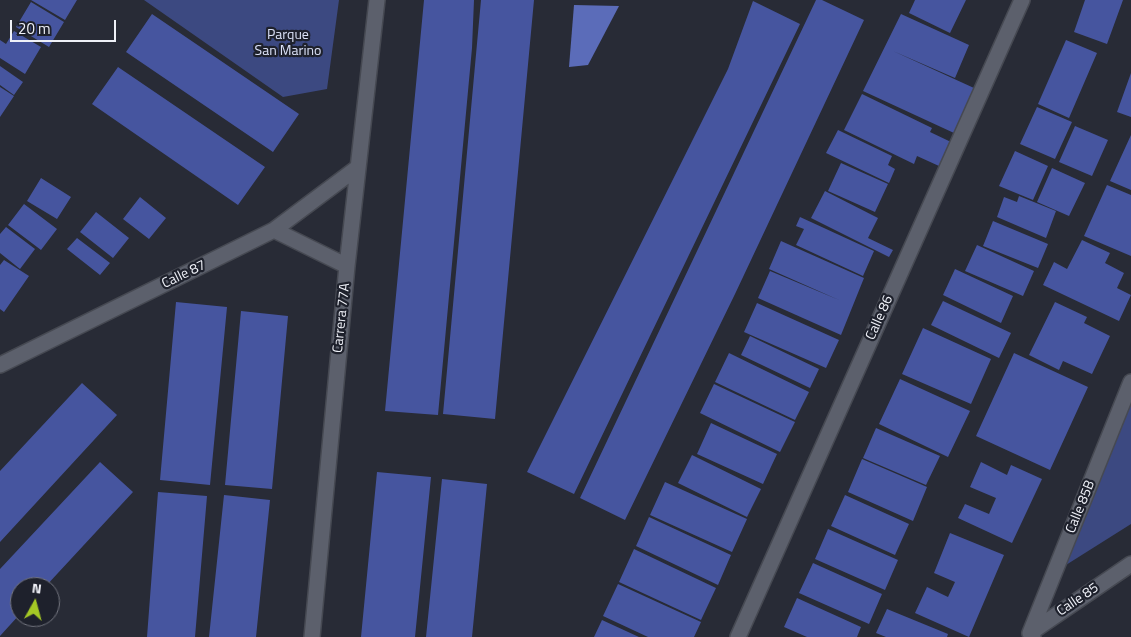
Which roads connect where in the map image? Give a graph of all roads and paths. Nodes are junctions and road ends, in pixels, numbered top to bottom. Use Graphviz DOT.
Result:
graph roads {
  1 [pos="377,0"];
  2 [pos="1022,0"];
  3 [pos="357,168"];
  4 [pos="274,230"];
  5 [pos="347,266"];
  6 [pos="0,365"];
  7 [pos="1131,382"];
  8 [pos="1131,564"];
  9 [pos="1029,636"];
  10 [pos="312,637"];
  11 [pos="738,637"];
  1 -- 3 [label="street, Carrera 77A"];
  2 -- 11 [label="street, Calle 86"];
  3 -- 4 [label="street, Calle 87"];
  3 -- 5 [label="street, Carrera 77A"];
  4 -- 5 [label="street"];
  4 -- 6 [label="street, Calle 87"];
  5 -- 10 [label="street, Carrera 77A"];
  7 -- 9 [label="street, Calle 85B"];
  8 -- 9 [label="street, Calle 85"];
}
